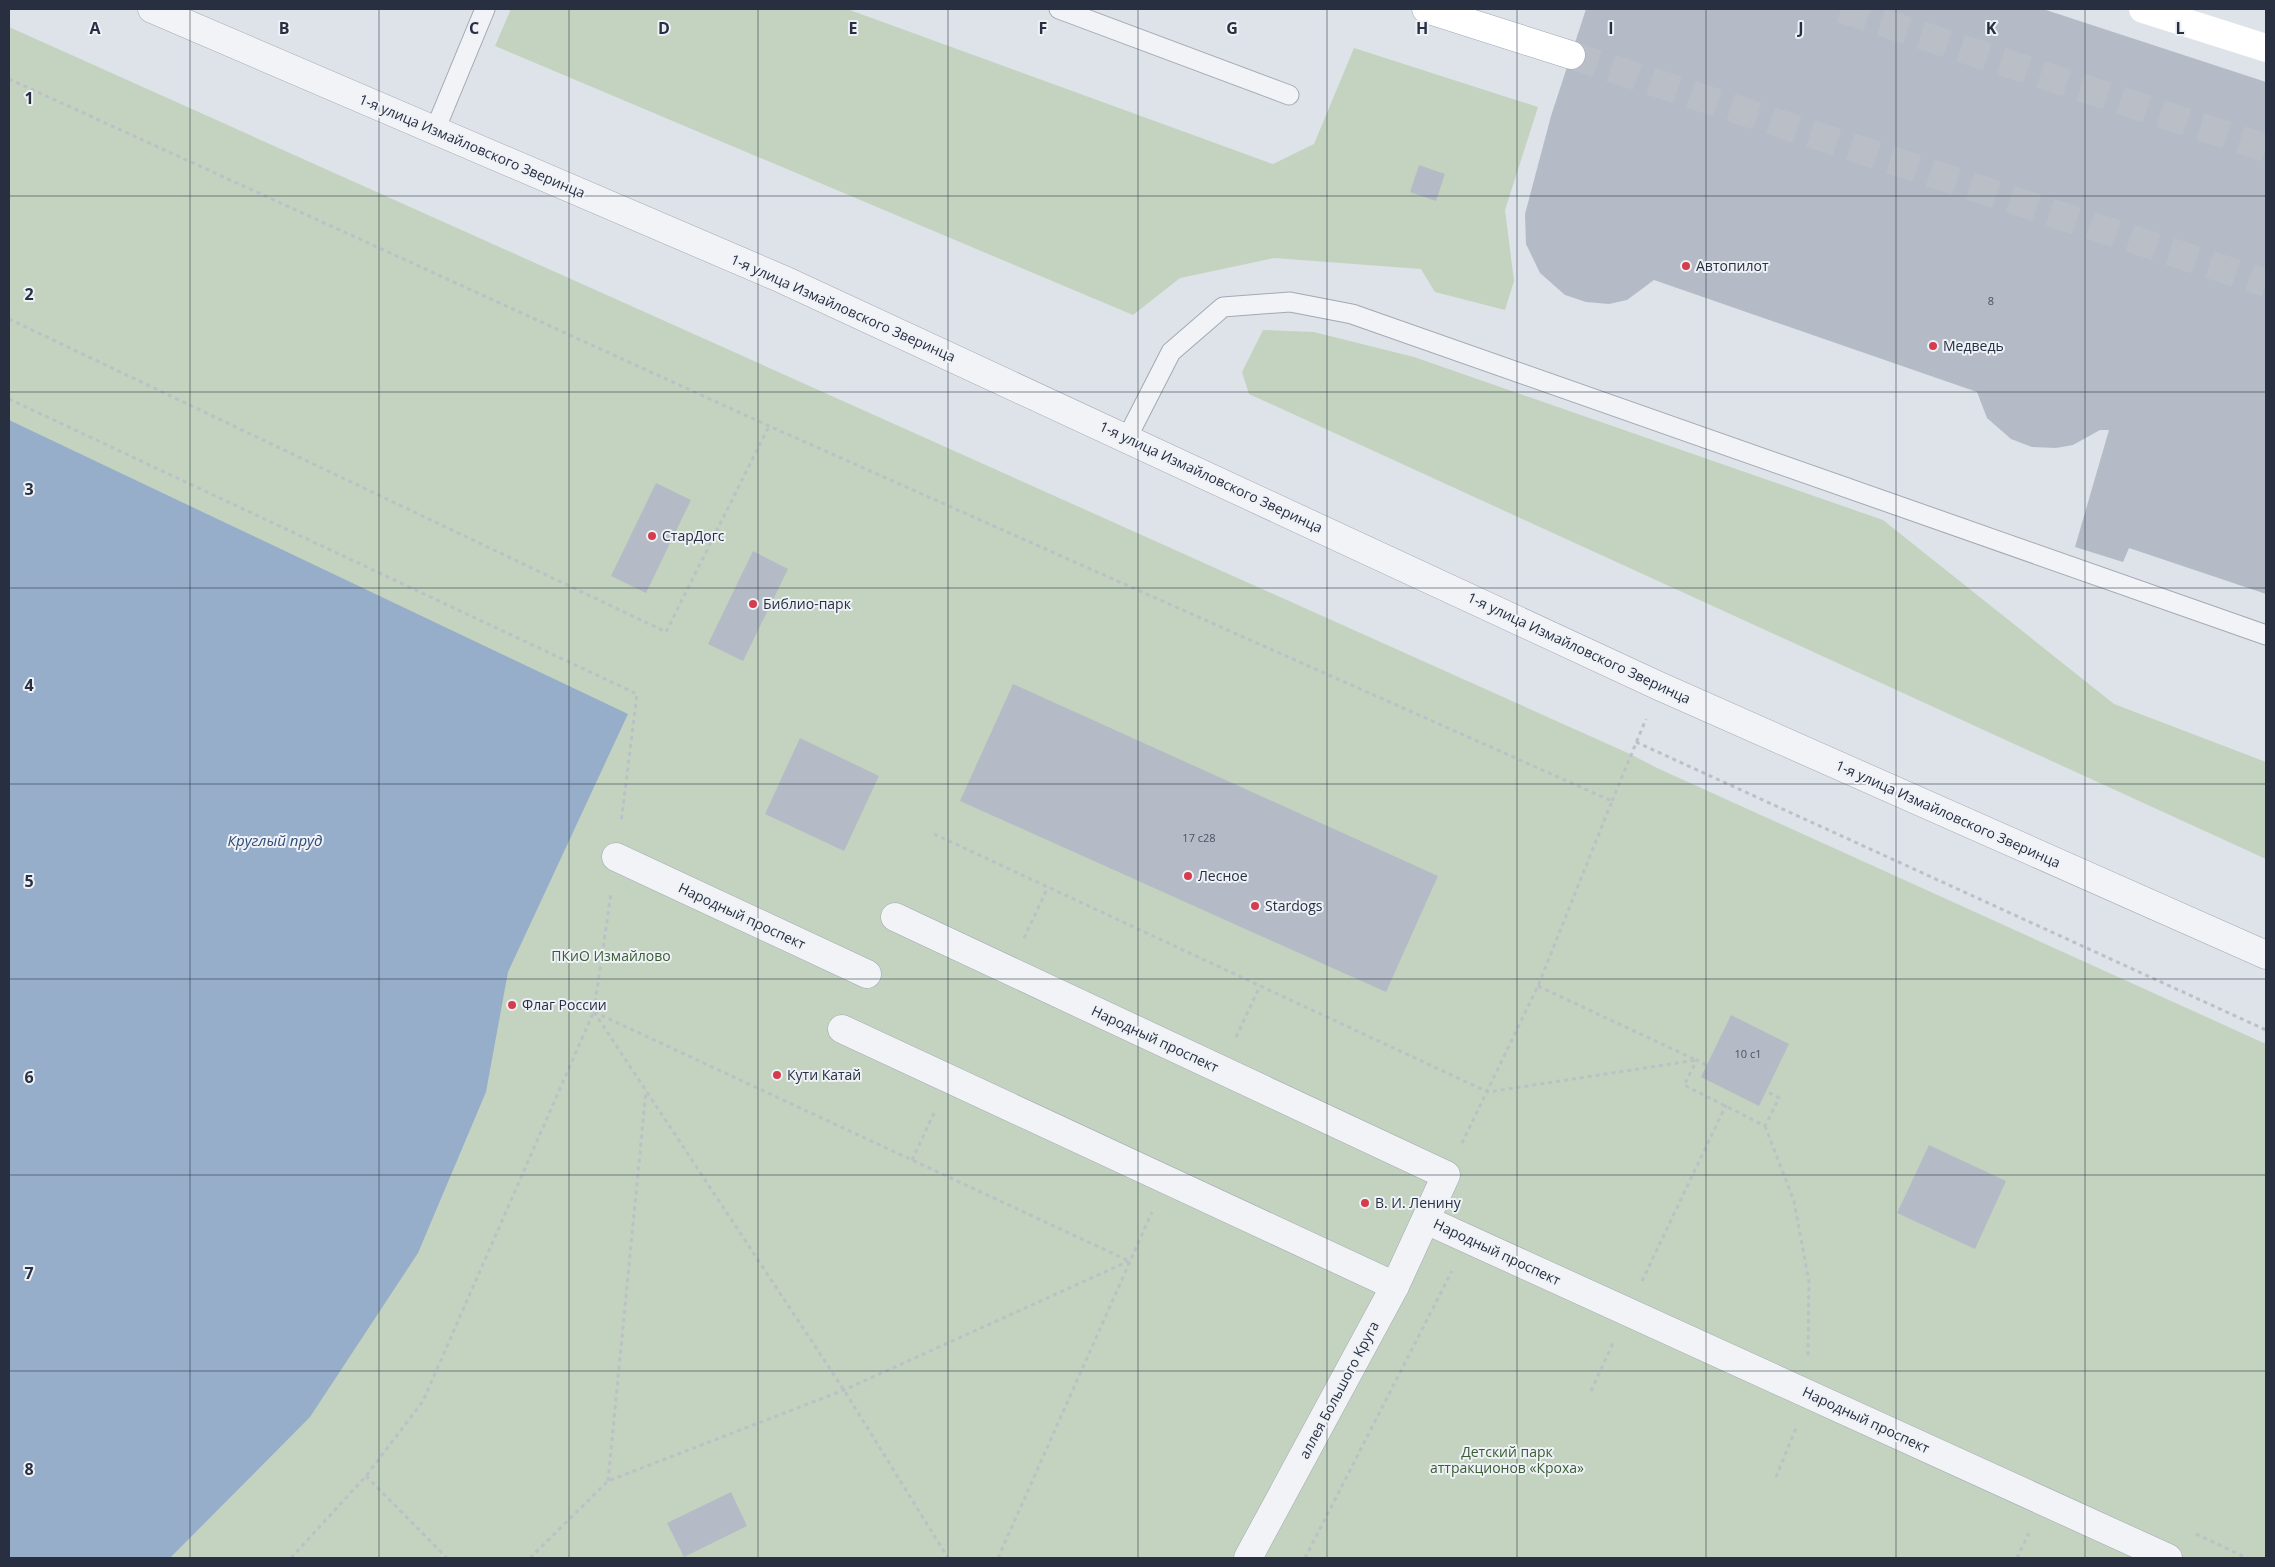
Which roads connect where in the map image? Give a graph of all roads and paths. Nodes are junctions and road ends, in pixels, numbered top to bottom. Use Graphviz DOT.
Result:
graph roads {
  1 [pos="152,9"];
  2 [pos="485,9"];
  3 [pos="1059,9"];
  4 [pos="1426,9"];
  5 [pos="2143,9"];
  6 [pos="2266,48"];
  7 [pos="1571,55"];
  8 [pos="9,79"];
  9 [pos="1289,95"];
  10 [pos="435,130"];
  11 [pos="9,319"];
  12 [pos="9,399"];
  13 [pos="769,426"];
  14 [pos="1127,438"];
  15 [pos="2266,636"];
  16 [pos="637,694"];
  17 [pos="1636,742"];
  18 [pos="1630,754"];
  19 [pos="1612,801"];
  20 [pos="934,834"];
  21 [pos="616,857"];
  22 [pos="1048,887"];
  23 [pos="894,917"];
  24 [pos="2266,955"];
  25 [pos="1009,971"];
  26 [pos="868,974"];
  27 [pos="1260,986"];
  28 [pos="1538,986"];
  29 [pos="594,1012"];
  30 [pos="842,1029"];
  31 [pos="2266,1030"];
  32 [pos="1697,1060"];
  33 [pos="1706,1065"];
  34 [pos="1221,1070"];
  35 [pos="950,1079"];
  36 [pos="646,1090"];
  37 [pos="1766,1091"];
  38 [pos="1488,1092"];
  39 [pos="1726,1106"];
  40 [pos="1765,1126"];
  41 [pos="912,1160"];
  42 [pos="1446,1175"];
  43 [pos="1167,1180"];
  44 [pos="1426,1220"];
  45 [pos="1129,1261"];
  46 [pos="1455,1266"];
  47 [pos="1395,1286"];
  48 [pos="1638,1289"];
  49 [pos="1614,1339"];
  50 [pos="844,1390"];
  51 [pos="1591,1391"];
  52 [pos="1807,1393"];
  53 [pos="366,1476"];
  54 [pos="1776,1477"];
  55 [pos="608,1481"];
  56 [pos="2030,1530"];
  57 [pos="291,1558"];
  58 [pos="446,1558"];
  59 [pos="530,1558"];
  60 [pos="948,1558"];
  61 [pos="998,1558"];
  62 [pos="1248,1558"];
  63 [pos="1305,1558"];
  64 [pos="2017,1558"];
  65 [pos="2168,1558"];
  1 -- 10 [label="street, 1-я улица Измайловского Зверинца"];
  2 -- 10 [label="lane"];
  3 -- 9 [label="lane"];
  4 -- 7 [label="main road"];
  5 -- 6 [label="main road"];
  8 -- 13 [label="path"];
  10 -- 14 [label="street, 1-я улица Измайловского Зверинца"];
  11 -- 13 [label="path"];
  12 -- 16 [label="path"];
  13 -- 19 [label="path"];
  14 -- 15 [label="lane"];
  14 -- 24 [label="street, 1-я улица Измайловского Зверинца"];
  17 -- 31 [label="path"];
  18 -- 19 [label="path"];
  19 -- 28 [label="path"];
  20 -- 22 [label="path"];
  21 -- 26 [label="street, Народный проспект"];
  22 -- 25 [label="path"];
  22 -- 27 [label="path"];
  23 -- 25 [label="street, Народный проспект"];
  25 -- 34 [label="street, Народный проспект"];
  27 -- 34 [label="path"];
  27 -- 38 [label="path"];
  28 -- 32 [label="path"];
  28 -- 38 [label="path"];
  29 -- 36 [label="path"];
  29 -- 41 [label="path"];
  29 -- 53 [label="path"];
  30 -- 35 [label="street"];
  32 -- 33 [label="path"];
  32 -- 38 [label="path"];
  32 -- 39 [label="path"];
  34 -- 42 [label="street, Народный проспект"];
  35 -- 41 [label="path"];
  35 -- 43 [label="street"];
  36 -- 50 [label="path"];
  36 -- 55 [label="path"];
  37 -- 40 [label="path"];
  38 -- 42 [label="path"];
  39 -- 40 [label="path"];
  39 -- 48 [label="path"];
  40 -- 52 [label="path"];
  41 -- 45 [label="path"];
  42 -- 44 [label="street, Народный проспект"];
  43 -- 45 [label="path"];
  43 -- 47 [label="street"];
  44 -- 47 [label="street, аллея Большого Круга"];
  44 -- 52 [label="street, Народный проспект"];
  45 -- 50 [label="path"];
  45 -- 61 [label="path"];
  46 -- 63 [label="path"];
  47 -- 62 [label="street, аллея Большого Круга"];
  49 -- 51 [label="path"];
  50 -- 55 [label="path"];
  50 -- 60 [label="path"];
  52 -- 54 [label="path"];
  52 -- 65 [label="street, Народный проспект"];
  53 -- 57 [label="path"];
  53 -- 58 [label="path"];
  55 -- 59 [label="path"];
  56 -- 64 [label="path"];
}
